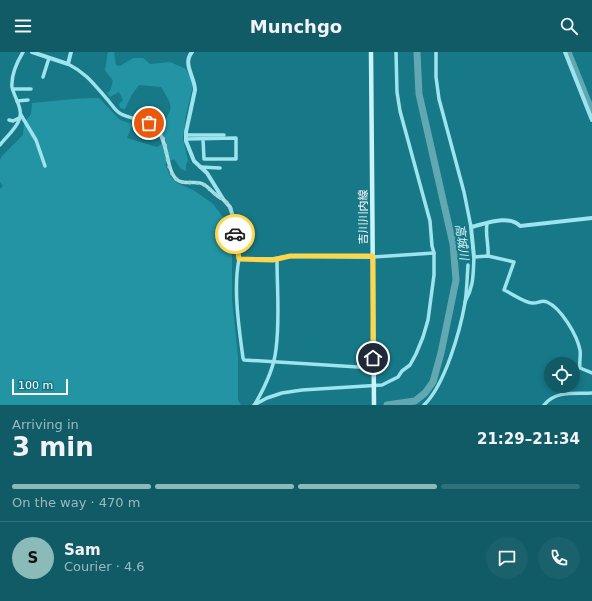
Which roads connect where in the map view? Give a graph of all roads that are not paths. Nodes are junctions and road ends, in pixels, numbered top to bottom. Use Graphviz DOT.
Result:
graph roads {
  1 [pos="23,52"];
  2 [pos="32,52"];
  3 [pos="70,52"];
  4 [pos="192,52"];
  5 [pos="371,52"];
  6 [pos="396,52"];
  7 [pos="436,52"];
  8 [pos="565,52"];
  9 [pos="49,58"];
  10 [pos="68,64"];
  11 [pos="43,77"];
  12 [pos="13,88"];
  13 [pos="31,89"];
  14 [pos="17,100"];
  15 [pos="28,100"];
  16 [pos="20,116"];
  17 [pos="9,120"];
  18 [pos="592,120"];
  19 [pos="224,135"];
  20 [pos="186,137"];
  21 [pos="203,139"];
  22 [pos="0,145"];
  23 [pos="45,166"];
  24 [pos="200,167"];
  25 [pos="220,168"];
  26 [pos="222,199"];
  27 [pos="592,218"];
  28 [pos="487,224"];
  29 [pos="471,226"];
  30 [pos="434,253"];
  31 [pos="373,256"];
  32 [pos="488,256"];
  33 [pos="474,257"];
  34 [pos="239,259"];
  35 [pos="277,259"];
  36 [pos="468,265"];
  37 [pos="465,302"];
  38 [pos="273,362"];
  39 [pos="374,368"];
  40 [pos="592,373"];
  41 [pos="374,385"];
  42 [pos="592,393"];
  43 [pos="254,405"];
  44 [pos="374,405"];
  45 [pos="424,405"];
  46 [pos="544,405"];
  1 -- 12 [label="street"];
  2 -- 9 [label="street"];
  3 -- 10 [label="street"];
  4 -- 20 [label="street"];
  5 -- 31 [label="main road, 吉川川内線"];
  6 -- 30 [label="street"];
  7 -- 29 [label="street"];
  8 -- 18 [label="street"];
  9 -- 10 [label="street"];
  9 -- 11 [label="street"];
  10 -- 26 [label="street"];
  12 -- 13 [label="street"];
  12 -- 14 [label="street"];
  14 -- 15 [label="street"];
  14 -- 16 [label="street"];
  16 -- 17 [label="street"];
  16 -- 22 [label="street"];
  16 -- 23 [label="street"];
  19 -- 20 [label="street"];
  20 -- 21 [label="street"];
  20 -- 24 [label="street"];
  21 -- 21 [label="street"];
  24 -- 25 [label="street"];
  24 -- 26 [label="street"];
  26 -- 34 [label="street"];
  27 -- 28 [label="street"];
  28 -- 29 [label="street"];
  28 -- 32 [label="street"];
  29 -- 33 [label="street"];
  30 -- 31 [label="street"];
  30 -- 41 [label="street"];
  31 -- 35 [label="street"];
  31 -- 39 [label="main road, 吉川川内線"];
  32 -- 33 [label="street"];
  32 -- 40 [label="street"];
  33 -- 37 [label="street"];
  34 -- 35 [label="street"];
  34 -- 38 [label="street"];
  35 -- 38 [label="street"];
  36 -- 37 [label="street"];
  37 -- 45 [label="street"];
  38 -- 39 [label="street"];
  38 -- 43 [label="street"];
  39 -- 41 [label="main road, 吉川川内線"];
  41 -- 43 [label="street"];
  41 -- 44 [label="main road, 吉川川内線"];
  42 -- 46 [label="street"];
}
